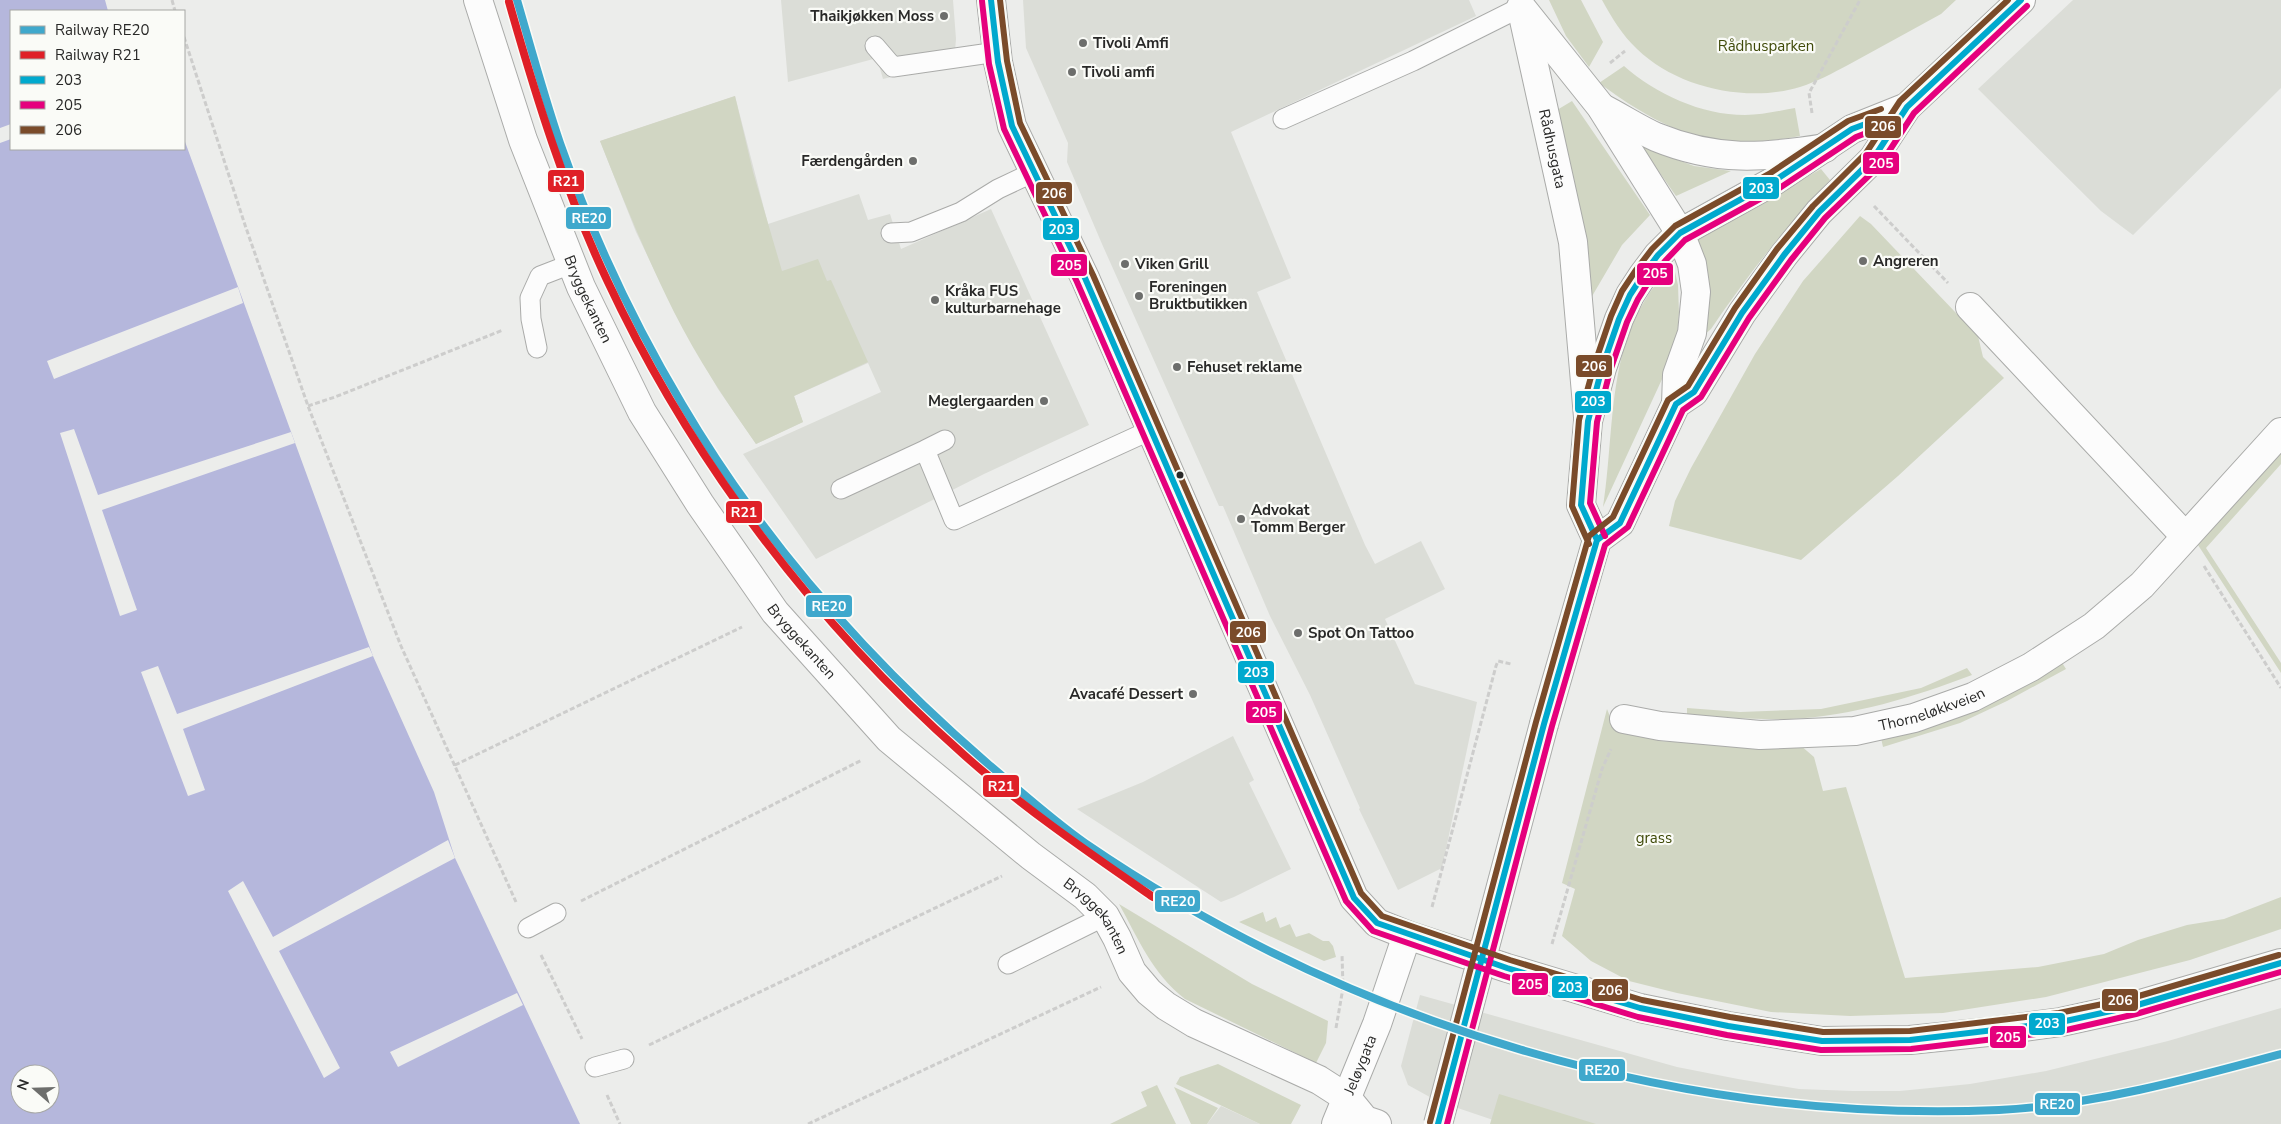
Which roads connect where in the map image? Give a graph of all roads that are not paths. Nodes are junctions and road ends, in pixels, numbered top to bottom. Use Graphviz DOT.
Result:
graph roads {
  1 [pos="478,0"];
  2 [pos="991,0"];
  3 [pos="2021,0"];
  4 [pos="1519,3"];
  5 [pos="875,46"];
  6 [pos="997,52"];
  7 [pos="1601,107"];
  8 [pos="1907,107"];
  9 [pos="1283,119"];
  10 [pos="1826,148"];
  11 [pos="1034,172"];
  12 [pos="892,233"];
  13 [pos="1680,233"];
  14 [pos="571,264"];
  15 [pos="1970,307"];
  16 [pos="537,348"];
  17 [pos="1676,404"];
  18 [pos="1588,421"];
  19 [pos="1151,430"];
  20 [pos="2281,432"];
  21 [pos="945,440"];
  22 [pos="924,450"];
  23 [pos="841,489"];
  24 [pos="2186,536"];
  25 [pos="1596,540"];
  26 [pos="1624,720"];
  27 [pos="564,909"];
  28 [pos="1105,916"];
  29 [pos="528,928"];
  30 [pos="1407,935"];
  31 [pos="2281,963"];
  32 [pos="1008,964"];
  33 [pos="624,1058"];
  34 [pos="595,1068"];
  35 [pos="1347,1098"];
  36 [pos="1336,1124"];
  37 [pos="1377,1124"];
  38 [pos="1438,1124"];
  1 -- 14 [label="main road, Bryggekanten"];
  2 -- 6 [label="main road"];
  3 -- 8 [label="main road"];
  4 -- 7 [label="main road"];
  4 -- 9 [label="lane"];
  4 -- 18 [label="main road, Rådhusgata"];
  5 -- 6 [label="lane"];
  6 -- 11 [label="main road"];
  7 -- 10 [label="main road"];
  7 -- 13 [label="main road"];
  8 -- 10 [label="main road"];
  8 -- 17 [label="main road"];
  10 -- 13 [label="main road"];
  11 -- 12 [label="lane"];
  11 -- 19 [label="main road"];
  13 -- 17 [label="main road"];
  13 -- 18 [label="main road"];
  14 -- 16 [label="lane"];
  14 -- 28 [label="main road, Bryggekanten"];
  15 -- 24 [label="main road"];
  17 -- 25 [label="main road"];
  18 -- 25 [label="main road"];
  19 -- 22 [label="lane"];
  19 -- 30 [label="main road"];
  20 -- 24 [label="main road, Thorneløkkveien"];
  21 -- 22 [label="lane"];
  22 -- 23 [label="lane"];
  24 -- 26 [label="main road, Thorneløkkveien"];
  25 -- 38 [label="main road, bridge"];
  27 -- 29 [label="lane"];
  28 -- 32 [label="lane"];
  28 -- 35 [label="main road, Bryggekanten"];
  30 -- 31 [label="main road"];
  30 -- 35 [label="main road, Jeløygata"];
  33 -- 34 [label="lane"];
  35 -- 36 [label="main road, Jeløygata"];
  35 -- 37 [label="main road, Bryggekanten"];
}
